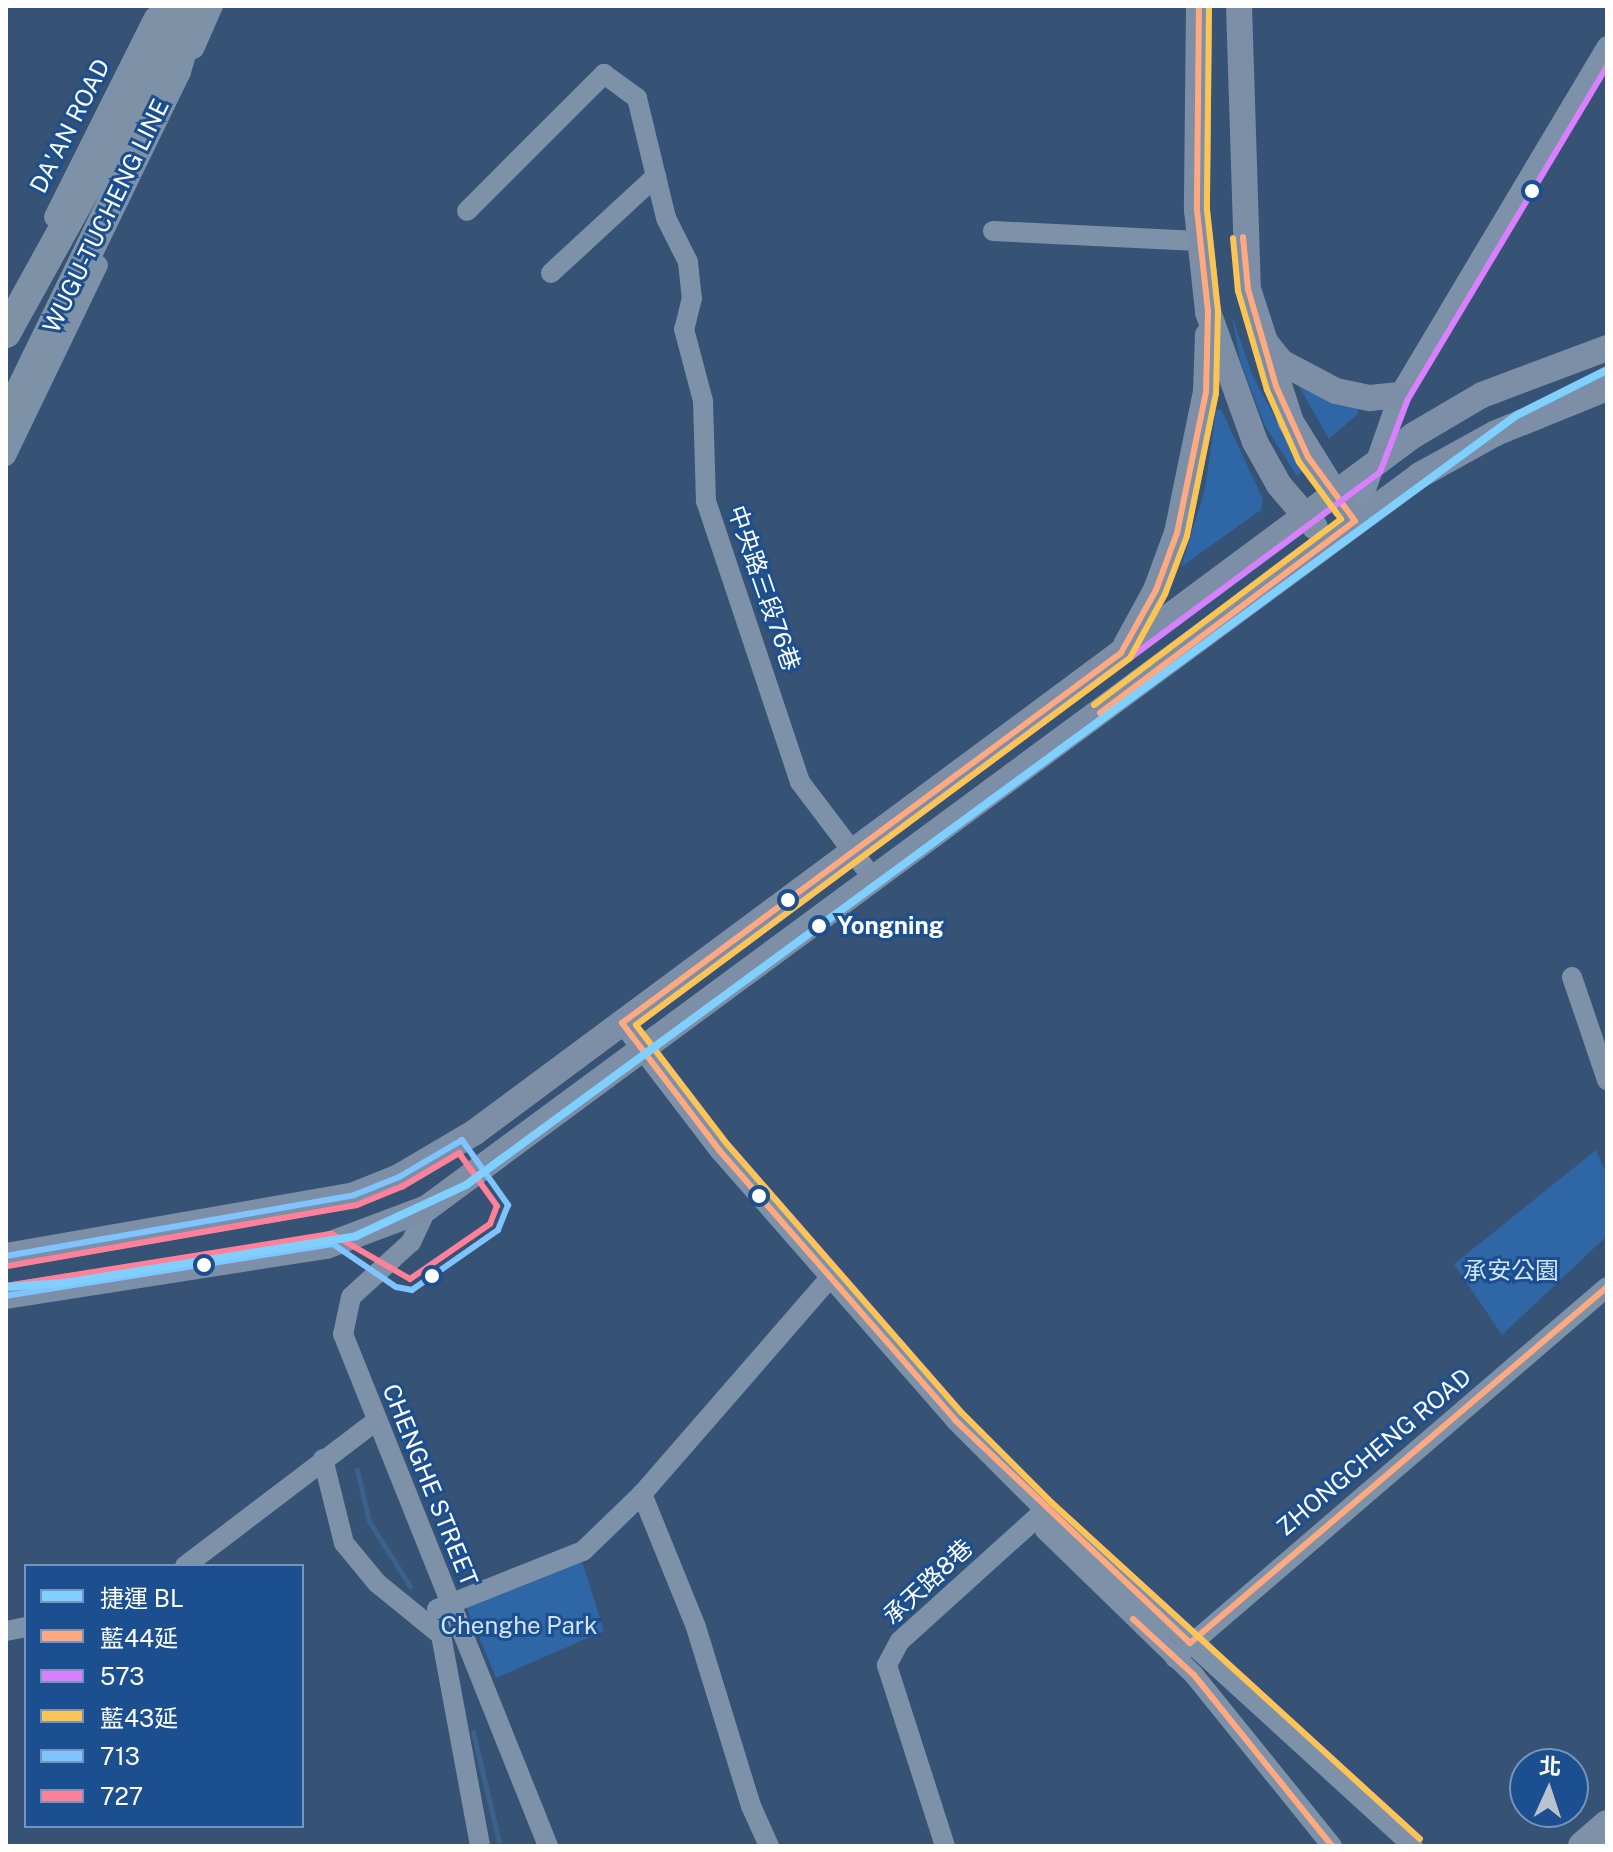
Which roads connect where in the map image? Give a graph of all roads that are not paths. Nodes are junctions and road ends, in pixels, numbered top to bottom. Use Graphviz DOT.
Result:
graph roads {
  1 [pos="160,6"];
  2 [pos="171,6"];
  3 [pos="193,6"];
  4 [pos="213,6"];
  5 [pos="1199,6"];
  6 [pos="1239,6"];
  7 [pos="1607,46"];
  8 [pos="656,176"];
  9 [pos="467,211"];
  10 [pos="993,231"];
  11 [pos="1198,241"];
  12 [pos="551,273"];
  13 [pos="1208,312"];
  14 [pos="6,313"];
  15 [pos="6,333"];
  16 [pos="1260,337"];
  17 [pos="1607,348"];
  18 [pos="6,376"];
  19 [pos="1607,388"];
  20 [pos="1399,395"];
  21 [pos="6,421"];
  22 [pos="6,456"];
  23 [pos="1373,465"];
  24 [pos="1334,494"];
  25 [pos="1305,515"];
  26 [pos="1355,521"];
  27 [pos="1328,542"];
  28 [pos="1121,653"];
  29 [pos="851,852"];
  30 [pos="875,881"];
  31 [pos="1572,977"];
  32 [pos="622,1023"];
  33 [pos="643,1051"];
  34 [pos="1607,1080"];
  35 [pos="462,1140"];
  36 [pos="483,1170"];
  37 [pos="427,1208"];
  38 [pos="6,1256"];
  39 [pos="830,1278"];
  40 [pos="1607,1287"];
  41 [pos="6,1296"];
  42 [pos="376,1421"];
  43 [pos="323,1459"];
  44 [pos="642,1494"];
  45 [pos="1045,1510"];
  46 [pos="188,1564"];
  47 [pos="448,1601"];
  48 [pos="422,1619"];
  49 [pos="1190,1643"];
  50 [pos="1175,1658"];
  51 [pos="1607,1825"];
  52 [pos="1394,1836"];
  53 [pos="1327,1838"];
  54 [pos="480,1846"];
  55 [pos="548,1846"];
  56 [pos="769,1846"];
  57 [pos="945,1846"];
  58 [pos="1345,1846"];
  59 [pos="1413,1846"];
  60 [pos="1583,1846"];
  1 -- 14 [label="street, DA'AN ROAD"];
  2 -- 15 [label="highway, WUGU-TUCHENG LINE"];
  3 -- 18 [label="highway"];
  3 -- 21 [label="highway, WUGU-TUCHENG LINE"];
  4 -- 22 [label="street"];
  5 -- 11 [label="main road"];
  6 -- 16 [label="main road"];
  7 -- 20 [label="street"];
  8 -- 9 [label="street, 中央路三段76巷"];
  8 -- 12 [label="street"];
  8 -- 29 [label="street, 中央路三段76巷"];
  10 -- 11 [label="street"];
  11 -- 13 [label="main road"];
  13 -- 25 [label="main road"];
  13 -- 28 [label="main road"];
  16 -- 20 [label="main road"];
  16 -- 24 [label="main road"];
  17 -- 23 [label="main road"];
  19 -- 26 [label="main road"];
  20 -- 23 [label="street"];
  23 -- 24 [label="main road"];
  23 -- 26 [label="street"];
  24 -- 25 [label="main road"];
  24 -- 26 [label="main road"];
  25 -- 27 [label="main road"];
  25 -- 28 [label="main road"];
  26 -- 27 [label="main road"];
  27 -- 30 [label="main road"];
  28 -- 29 [label="main road"];
  29 -- 30 [label="street, 中央路三段76巷"];
  29 -- 32 [label="main road"];
  30 -- 33 [label="main road"];
  31 -- 34 [label="street"];
  32 -- 33 [label="street"];
  32 -- 35 [label="main road"];
  33 -- 36 [label="main road"];
  33 -- 39 [label="street"];
  35 -- 36 [label="main road"];
  35 -- 38 [label="main road"];
  36 -- 37 [label="main road"];
  37 -- 41 [label="main road"];
  37 -- 42 [label="street, CHENGHE STREET"];
  39 -- 44 [label="street"];
  39 -- 45 [label="street"];
  40 -- 49 [label="street, ZHONGCHENG ROAD"];
  42 -- 43 [label="street"];
  42 -- 47 [label="street, CHENGHE STREET"];
  43 -- 46 [label="street"];
  43 -- 48 [label="street"];
  44 -- 47 [label="street"];
  44 -- 56 [label="street"];
  45 -- 49 [label="street"];
  45 -- 50 [label="street"];
  45 -- 57 [label="street, 承天路8巷"];
  47 -- 48 [label="street"];
  47 -- 55 [label="street, CHENGHE STREET"];
  48 -- 54 [label="street"];
  49 -- 50 [label="street, ZHONGCHENG ROAD"];
  49 -- 52 [label="street"];
  50 -- 53 [label="street"];
  51 -- 60 [label="highway"];
  52 -- 59 [label="street"];
  53 -- 58 [label="street"];
}
